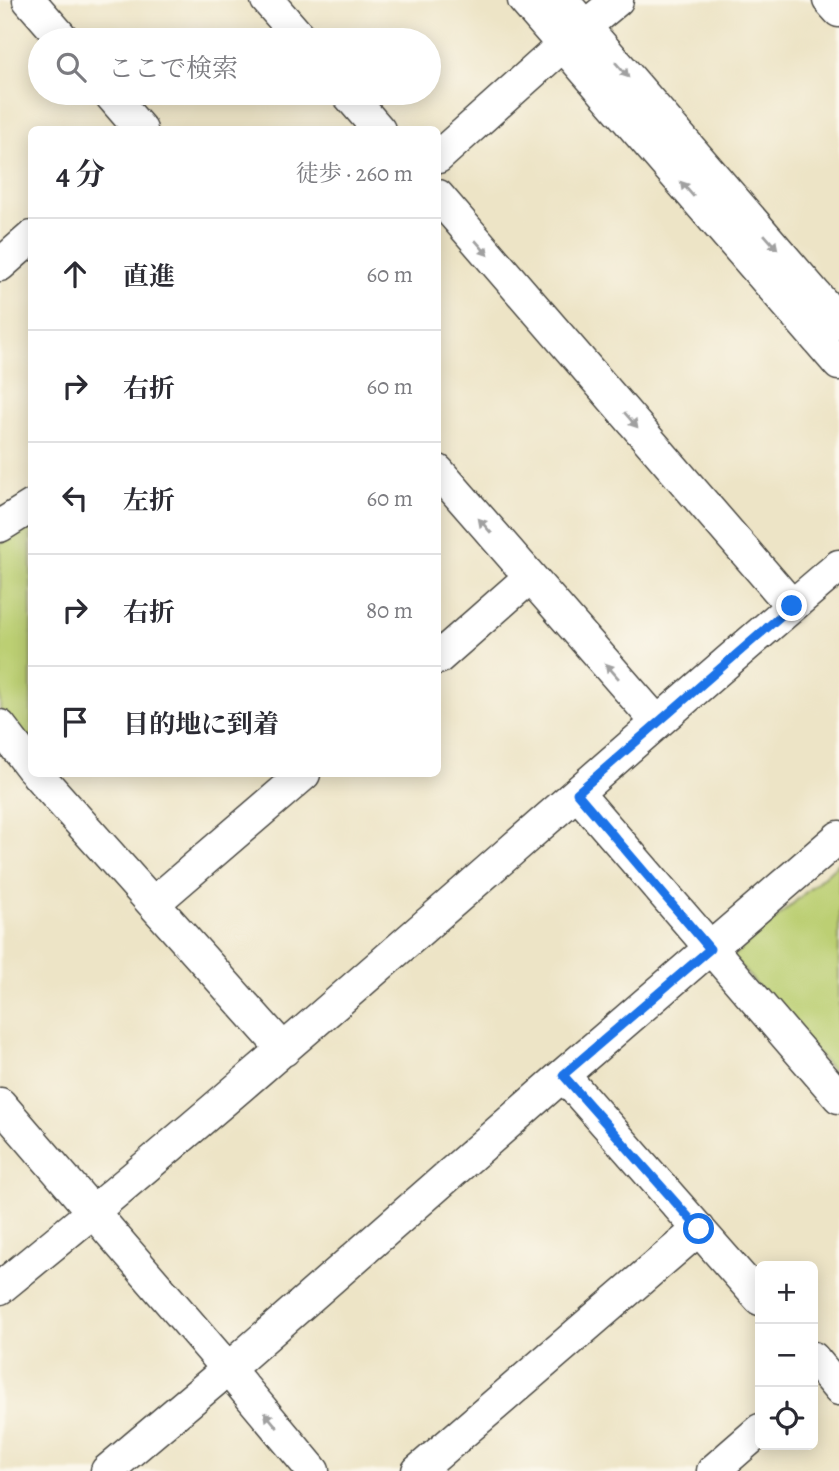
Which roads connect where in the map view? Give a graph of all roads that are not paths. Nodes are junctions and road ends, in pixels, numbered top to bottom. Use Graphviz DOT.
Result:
graph roads {
  1 [pos="29,0"];
  2 [pos="267,0"];
  3 [pos="524,0"];
  4 [pos="562,0"];
  5 [pos="617,0"];
  6 [pos="829,0"];
  7 [pos="839,11"];
  8 [pos="54,28"];
  9 [pos="292,28"];
  10 [pos="574,36"];
  11 [pos="120,105"];
  12 [pos="357,105"];
  13 [pos="138,126"];
  14 [pos="376,126"];
  15 [pos="441,154"];
  16 [pos="441,200"];
  17 [pos="28,240"];
  18 [pos="0,265"];
  19 [pos="831,320"];
  20 [pos="839,364"];
  21 [pos="441,474"];
  22 [pos="28,508"];
  23 [pos="0,526"];
  24 [pos="839,566"];
  25 [pos="530,577"];
  26 [pos="792,606"];
  27 [pos="441,655"];
  28 [pos="657,723"];
  29 [pos="0,726"];
  30 [pos="28,760"];
  31 [pos="43,777"];
  32 [pos="301,777"];
  33 [pos="577,793"];
  34 [pos="839,837"];
  35 [pos="154,903"];
  36 [pos="710,949"];
  37 [pos="284,1050"];
  38 [pos="563,1075"];
  39 [pos="837,1091"];
  40 [pos="0,1104"];
  41 [pos="93,1212"];
  42 [pos="699,1229"];
  43 [pos="0,1288"];
  44 [pos="755,1293"];
  45 [pos="228,1369"];
  46 [pos="755,1434"];
  47 [pos="107,1471"];
  48 [pos="313,1471"];
  49 [pos="418,1471"];
  50 [pos="713,1471"];
  1 -- 8 [label="street"];
  2 -- 9 [label="street"];
  3 -- 10 [label="street"];
  4 -- 10 [label="street"];
  5 -- 10 [label="street"];
  6 -- 7 [label="street"];
  10 -- 15 [label="street"];
  10 -- 19 [label="street"];
  11 -- 13 [label="street"];
  12 -- 14 [label="street"];
  16 -- 26 [label="street, one-way"];
  17 -- 18 [label="street"];
  19 -- 20 [label="street"];
  25 -- 21 [label="street, one-way"];
  22 -- 23 [label="street"];
  24 -- 26 [label="street"];
  25 -- 27 [label="street"];
  28 -- 25 [label="street, one-way"];
  26 -- 28 [label="street"];
  28 -- 33 [label="street"];
  29 -- 30 [label="street"];
  31 -- 35 [label="street"];
  32 -- 35 [label="street"];
  33 -- 36 [label="street"];
  33 -- 37 [label="street"];
  34 -- 36 [label="street"];
  35 -- 37 [label="street"];
  36 -- 38 [label="street"];
  36 -- 39 [label="street"];
  37 -- 41 [label="street"];
  38 -- 42 [label="street"];
  38 -- 45 [label="street"];
  40 -- 41 [label="street"];
  41 -- 43 [label="street"];
  41 -- 45 [label="street"];
  42 -- 44 [label="street"];
  42 -- 49 [label="street"];
  45 -- 47 [label="street"];
  48 -- 45 [label="street, one-way"];
  46 -- 50 [label="street"];
}
